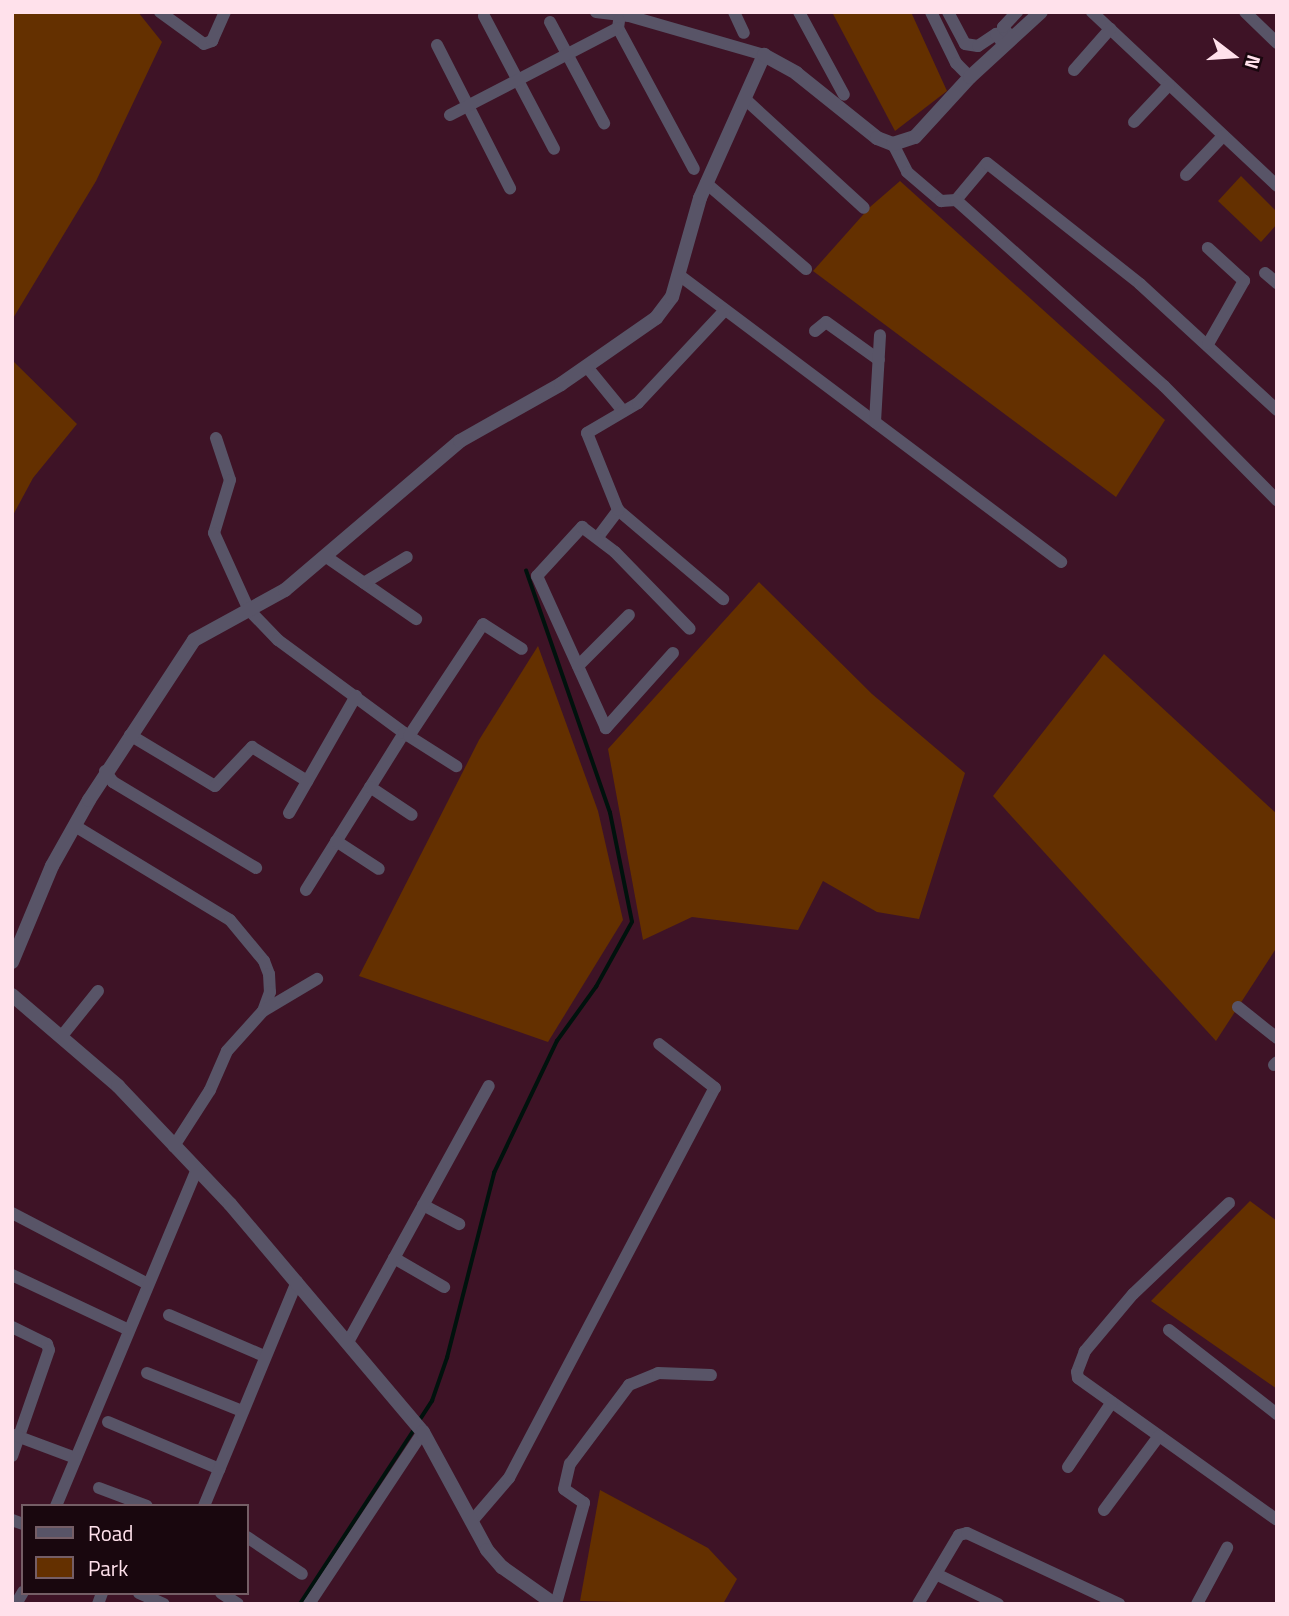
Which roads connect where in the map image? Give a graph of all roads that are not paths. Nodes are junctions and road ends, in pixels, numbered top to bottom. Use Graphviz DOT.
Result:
graph roads {
  1 [pos="160,12"];
  2 [pos="225,12"];
  3 [pos="596,12"];
  4 [pos="734,12"];
  5 [pos="799,12"];
  6 [pos="931,12"];
  7 [pos="948,12"];
  8 [pos="1017,12"];
  9 [pos="1041,12"];
  10 [pos="1092,12"];
  11 [pos="1240,14"];
  12 [pos="484,16"];
  13 [pos="650,17"];
  14 [pos="619,21"];
  15 [pos="550,22"];
  16 [pos="1110,30"];
  17 [pos="744,33"];
  18 [pos="1004,36"];
  19 [pos="1277,43"];
  20 [pos="437,45"];
  21 [pos="567,54"];
  22 [pos="764,55"];
  23 [pos="1074,70"];
  24 [pos="970,77"];
  25 [pos="518,80"];
  26 [pos="1169,85"];
  27 [pos="844,95"];
  28 [pos="745,99"];
  29 [pos="468,106"];
  30 [pos="450,115"];
  31 [pos="1134,122"];
  32 [pos="604,123"];
  33 [pos="1223,136"];
  34 [pos="893,144"];
  35 [pos="554,149"];
  36 [pos="694,169"];
  37 [pos="1186,175"];
  38 [pos="706,183"];
  39 [pos="1277,186"];
  40 [pos="510,188"];
  41 [pos="956,200"];
  42 [pos="864,208"];
  43 [pos="1209,248"];
  44 [pos="806,269"];
  45 [pos="1265,274"];
  46 [pos="679,275"];
  47 [pos="1277,283"];
  48 [pos="724,311"];
  49 [pos="815,331"];
  50 [pos="880,335"];
  51 [pos="1208,344"];
  52 [pos="879,360"];
  53 [pos="587,367"];
  54 [pos="1277,410"];
  55 [pos="623,411"];
  56 [pos="876,422"];
  57 [pos="216,438"];
  58 [pos="1277,500"];
  59 [pos="618,510"];
  60 [pos="598,537"];
  61 [pos="325,556"];
  62 [pos="407,557"];
  63 [pos="1060,562"];
  64 [pos="364,583"];
  65 [pos="723,600"];
  66 [pos="249,610"];
  67 [pos="629,615"];
  68 [pos="416,619"];
  69 [pos="690,629"];
  70 [pos="522,649"];
  71 [pos="673,653"];
  72 [pos="578,666"];
  73 [pos="356,696"];
  74 [pos="406,734"];
  75 [pos="130,735"];
  76 [pos="456,766"];
  77 [pos="105,771"];
  78 [pos="307,781"];
  79 [pos="370,787"];
  80 [pos="289,813"];
  81 [pos="412,815"];
  82 [pos="75,826"];
  83 [pos="337,841"];
  84 [pos="257,867"];
  85 [pos="379,869"];
  86 [pos="306,890"];
  87 [pos="12,962"];
  88 [pos="317,979"];
  89 [pos="98,990"];
  90 [pos="12,995"];
  91 [pos="1238,1007"];
  92 [pos="263,1011"];
  93 [pos="61,1037"];
  94 [pos="1277,1038"];
  95 [pos="659,1044"];
  96 [pos="489,1086"];
  97 [pos="174,1146"];
  98 [pos="197,1169"];
  99 [pos="1229,1203"];
  100 [pos="424,1205"];
  101 [pos="12,1213"];
  102 [pos="459,1224"];
  103 [pos="394,1258"];
  104 [pos="12,1275"];
  105 [pos="297,1282"];
  106 [pos="148,1284"];
  107 [pos="444,1287"];
  108 [pos="169,1315"];
  109 [pos="12,1327"];
  110 [pos="129,1330"];
  111 [pos="1169,1330"];
  112 [pos="348,1342"];
  113 [pos="264,1356"];
  114 [pos="147,1373"];
  115 [pos="711,1375"];
  116 [pos="1112,1402"];
  117 [pos="242,1411"];
  118 [pos="1277,1414"];
  119 [pos="108,1422"];
  120 [pos="423,1432"];
  121 [pos="16,1436"];
  122 [pos="1159,1436"];
  123 [pos="12,1456"];
  124 [pos="76,1458"];
  125 [pos="1068,1467"];
  126 [pos="219,1469"];
  127 [pos="99,1488"];
  128 [pos="57,1504"];
  129 [pos="138,1504"];
  130 [pos="205,1504"];
  131 [pos="1104,1510"];
  132 [pos="1277,1520"];
  133 [pos="472,1521"];
  134 [pos="248,1538"];
  135 [pos="1227,1548"];
  136 [pos="302,1574"];
  137 [pos="936,1574"];
  138 [pos="144,1595"];
  139 [pos="165,1604"];
  140 [pos="309,1604"];
  141 [pos="555,1604"];
  142 [pos="918,1604"];
  143 [pos="998,1604"];
  144 [pos="1119,1604"];
  145 [pos="1197,1604"];
  1 -- 2 [label="street"];
  3 -- 14 [label="street"];
  4 -- 17 [label="street"];
  5 -- 27 [label="street"];
  6 -- 24 [label="street"];
  7 -- 18 [label="street"];
  8 -- 18 [label="street"];
  9 -- 18 [label="street"];
  10 -- 16 [label="street"];
  11 -- 19 [label="street"];
  12 -- 25 [label="street"];
  13 -- 14 [label="street"];
  13 -- 22 [label="street"];
  14 -- 21 [label="street"];
  14 -- 36 [label="street"];
  15 -- 21 [label="street"];
  16 -- 23 [label="street"];
  16 -- 26 [label="street"];
  18 -- 24 [label="street"];
  20 -- 29 [label="street"];
  21 -- 25 [label="street"];
  21 -- 32 [label="street"];
  22 -- 28 [label="street"];
  22 -- 34 [label="street"];
  24 -- 34 [label="street"];
  25 -- 29 [label="street"];
  25 -- 35 [label="street"];
  26 -- 31 [label="street"];
  26 -- 33 [label="street"];
  28 -- 38 [label="street"];
  28 -- 42 [label="street"];
  29 -- 30 [label="street"];
  29 -- 40 [label="street"];
  33 -- 37 [label="street"];
  33 -- 39 [label="street"];
  34 -- 41 [label="street"];
  38 -- 44 [label="street"];
  38 -- 46 [label="street"];
  41 -- 51 [label="street"];
  41 -- 58 [label="street"];
  43 -- 51 [label="street"];
  45 -- 47 [label="street"];
  46 -- 48 [label="street"];
  46 -- 53 [label="street"];
  48 -- 55 [label="street"];
  48 -- 56 [label="street"];
  49 -- 52 [label="street"];
  50 -- 52 [label="street"];
  51 -- 54 [label="street"];
  52 -- 56 [label="street"];
  53 -- 55 [label="street"];
  53 -- 61 [label="street"];
  55 -- 59 [label="street"];
  56 -- 63 [label="street"];
  57 -- 66 [label="street"];
  59 -- 60 [label="street"];
  59 -- 65 [label="street"];
  60 -- 69 [label="street"];
  60 -- 72 [label="street"];
  61 -- 64 [label="street"];
  61 -- 66 [label="street"];
  62 -- 64 [label="street"];
  64 -- 68 [label="street"];
  66 -- 73 [label="street"];
  66 -- 75 [label="street"];
  67 -- 72 [label="street"];
  70 -- 74 [label="street"];
  71 -- 72 [label="street"];
  73 -- 74 [label="street"];
  73 -- 78 [label="street"];
  74 -- 76 [label="street"];
  74 -- 79 [label="street"];
  75 -- 77 [label="street"];
  75 -- 78 [label="street"];
  77 -- 82 [label="street"];
  77 -- 84 [label="street"];
  78 -- 80 [label="street"];
  79 -- 81 [label="street"];
  79 -- 83 [label="street"];
  82 -- 87 [label="street"];
  82 -- 92 [label="street"];
  83 -- 85 [label="street"];
  83 -- 86 [label="street"];
  88 -- 92 [label="street"];
  89 -- 93 [label="street"];
  90 -- 93 [label="street"];
  91 -- 94 [label="street"];
  92 -- 97 [label="street"];
  93 -- 97 [label="street"];
  95 -- 133 [label="street"];
  96 -- 100 [label="street"];
  97 -- 98 [label="street"];
  98 -- 105 [label="street"];
  98 -- 106 [label="street"];
  99 -- 116 [label="street"];
  100 -- 102 [label="street"];
  100 -- 103 [label="street"];
  101 -- 106 [label="street"];
  103 -- 107 [label="street"];
  103 -- 112 [label="street"];
  104 -- 110 [label="street"];
  105 -- 112 [label="street"];
  105 -- 113 [label="street"];
  106 -- 110 [label="street"];
  108 -- 113 [label="street"];
  109 -- 121 [label="street"];
  110 -- 124 [label="street"];
  111 -- 118 [label="street"];
  112 -- 120 [label="street"];
  113 -- 117 [label="street"];
  114 -- 117 [label="street"];
  115 -- 141 [label="street"];
  116 -- 122 [label="street"];
  116 -- 125 [label="street"];
  117 -- 126 [label="street"];
  119 -- 126 [label="street"];
  120 -- 133 [label="street"];
  120 -- 140 [label="street"];
  121 -- 123 [label="street"];
  121 -- 124 [label="street"];
  122 -- 131 [label="street"];
  122 -- 132 [label="street"];
  124 -- 128 [label="street"];
  126 -- 130 [label="street"];
  127 -- 129 [label="street"];
  133 -- 141 [label="street"];
  134 -- 136 [label="street"];
  135 -- 145 [label="street"];
  137 -- 142 [label="street"];
  137 -- 143 [label="street"];
  137 -- 144 [label="street"];
  138 -- 139 [label="street"];
}
